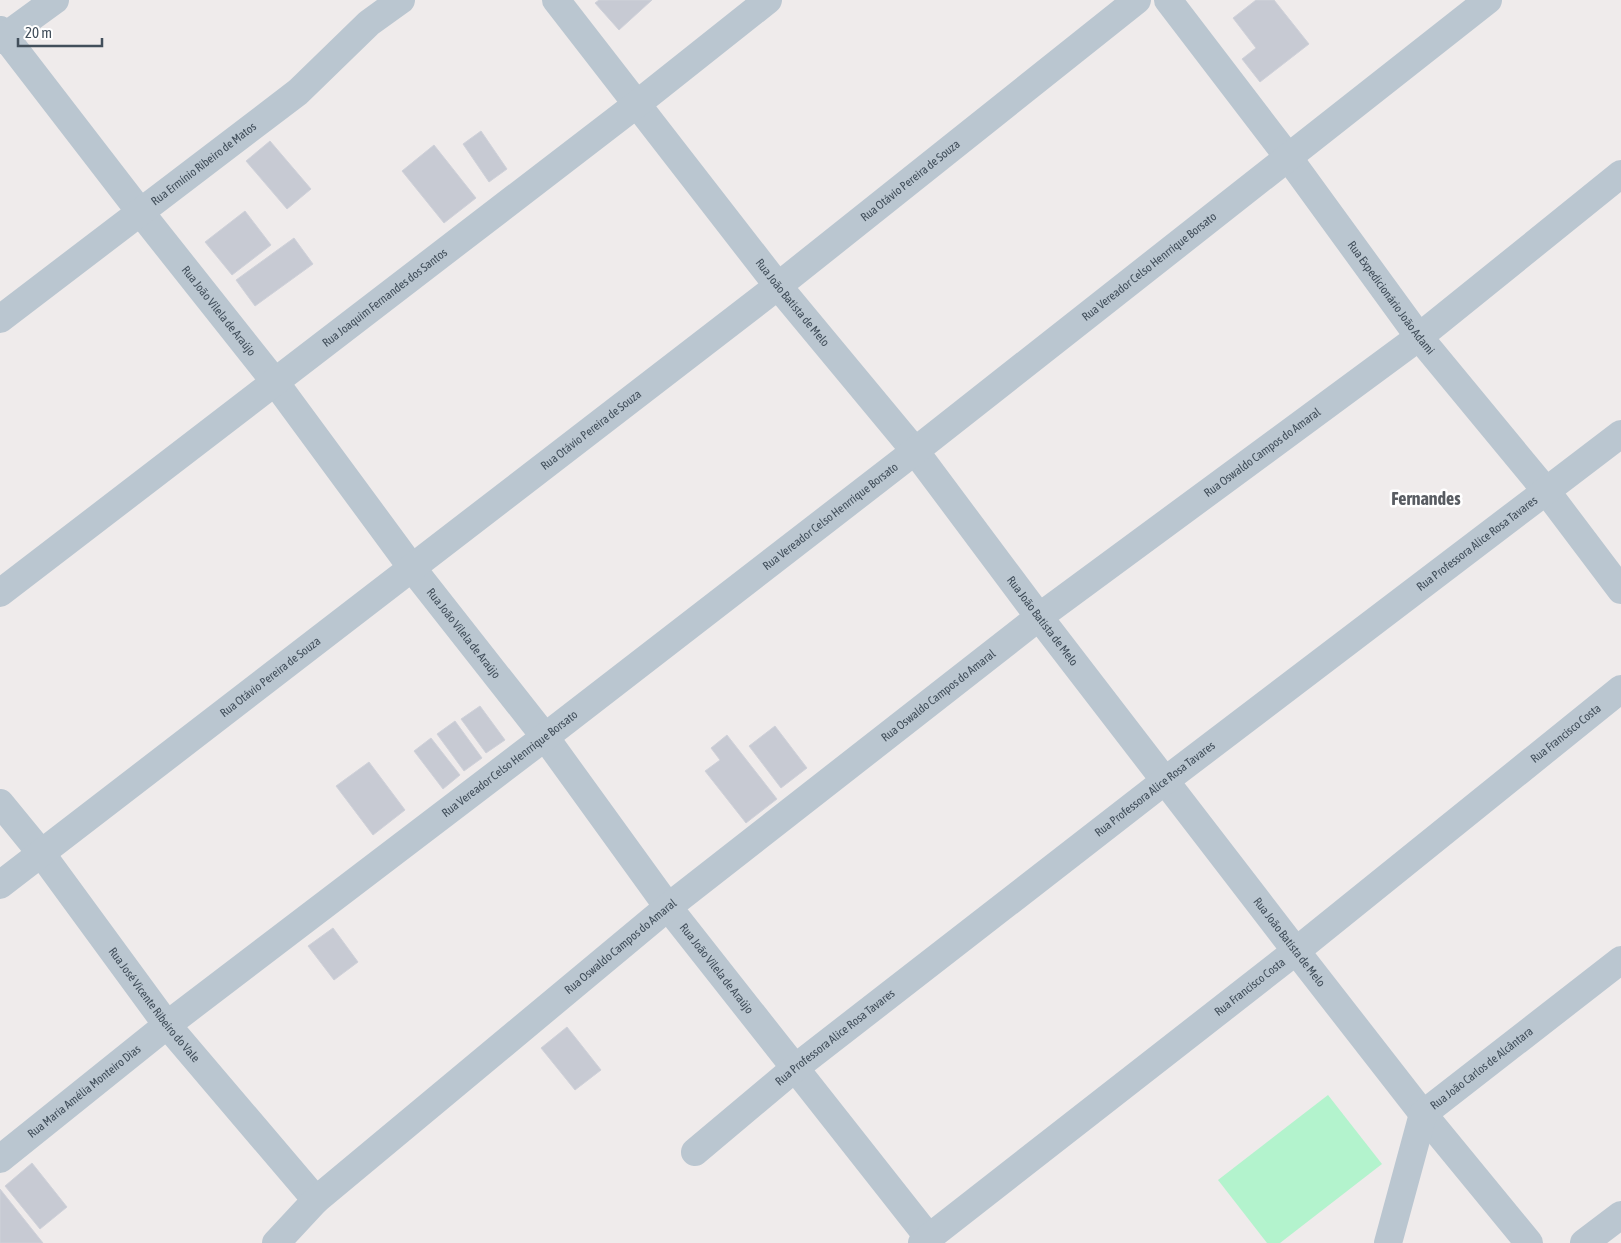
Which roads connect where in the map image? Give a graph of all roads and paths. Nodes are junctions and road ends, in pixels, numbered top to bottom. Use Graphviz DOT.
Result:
graph roads {
  1 [pos="55,0"];
  2 [pos="401,0"];
  3 [pos="556,0"];
  4 [pos="768,0"];
  5 [pos="1137,0"];
  6 [pos="1168,0"];
  7 [pos="1488,0"];
  8 [pos="2,35"];
  9 [pos="637,104"];
  10 [pos="1288,157"];
  11 [pos="1621,174"];
  12 [pos="141,213"];
  13 [pos="778,286"];
  14 [pos="0,319"];
  15 [pos="1419,337"];
  16 [pos="275,382"];
  17 [pos="1621,434"];
  18 [pos="915,451"];
  19 [pos="1547,492"];
  20 [pos="412,568"];
  21 [pos="1621,590"];
  22 [pos="0,593"];
  23 [pos="1039,616"];
  24 [pos="1621,689"];
  25 [pos="545,737"];
  26 [pos="1166,780"];
  27 [pos="0,803"];
  28 [pos="41,854"];
  29 [pos="0,885"];
  30 [pos="668,907"];
  31 [pos="1296,951"];
  32 [pos="1621,960"];
  33 [pos="167,1025"];
  34 [pos="795,1068"];
  35 [pos="1423,1114"];
  36 [pos="695,1152"];
  37 [pos="0,1159"];
  38 [pos="316,1200"];
  39 [pos="1621,1215"];
  40 [pos="926,1240"];
  41 [pos="276,1243"];
  42 [pos="1388,1243"];
  43 [pos="1529,1243"];
  44 [pos="1584,1243"];
  1 -- 8 [label="street"];
  2 -- 12 [label="street, Rua Ermínio Ribeiro de Matos"];
  3 -- 9 [label="street, Rua João Batista de Melo"];
  4 -- 9 [label="street, Rua Joaquim Fernandes dos Santos"];
  5 -- 13 [label="street, Rua Otávio Pereira de Souza"];
  6 -- 10 [label="street, Rua Expedicionário João Adami"];
  7 -- 10 [label="street, Rua Vereador Celso Henrrique Borsato"];
  8 -- 12 [label="street, Rua João Vilela de Araújo"];
  9 -- 13 [label="street, Rua João Batista de Melo"];
  9 -- 16 [label="street, Rua Joaquim Fernandes dos Santos"];
  10 -- 15 [label="street, Rua Expedicionário João Adami"];
  10 -- 18 [label="street, Rua Vereador Celso Henrrique Borsato"];
  11 -- 15 [label="street, Rua Oswaldo Campos do Amaral"];
  12 -- 14 [label="street, Rua Ermínio Ribeiro de Matos"];
  12 -- 16 [label="street, Rua João Vilela de Araújo"];
  13 -- 18 [label="street, Rua João Batista de Melo"];
  13 -- 20 [label="street, Rua Otávio Pereira de Souza"];
  15 -- 19 [label="street, Rua Expedicionário João Adami"];
  15 -- 23 [label="street, Rua Oswaldo Campos do Amaral"];
  16 -- 20 [label="street, Rua João Vilela de Araújo"];
  16 -- 22 [label="street, Rua Joaquim Fernandes dos Santos"];
  17 -- 19 [label="street, Rua Professora Alice Rosa Tavares"];
  18 -- 23 [label="street, Rua João Batista de Melo"];
  18 -- 25 [label="street, Rua Vereador Celso Henrrique Borsato"];
  19 -- 21 [label="street, Rua Expedicionário João Adami"];
  19 -- 26 [label="street, Rua Professora Alice Rosa Tavares"];
  20 -- 25 [label="street, Rua João Vilela de Araújo"];
  20 -- 28 [label="street, Rua Otávio Pereira de Souza"];
  23 -- 26 [label="street, Rua João Batista de Melo"];
  23 -- 30 [label="street, Rua Oswaldo Campos do Amaral"];
  24 -- 31 [label="street, Rua Francisco Costa"];
  25 -- 30 [label="street, Rua João Vilela de Araújo"];
  25 -- 33 [label="street, Rua Vereador Celso Henrrique Borsato"];
  26 -- 31 [label="street, Rua João Batista de Melo"];
  26 -- 34 [label="street, Rua Professora Alice Rosa Tavares"];
  27 -- 28 [label="street, Rua José Vicente Ribeiro do Vale"];
  28 -- 29 [label="street, Rua Otávio Pereira de Souza"];
  28 -- 33 [label="street, Rua José Vicente Ribeiro do Vale"];
  30 -- 34 [label="street, Rua João Vilela de Araújo"];
  30 -- 38 [label="street, Rua Oswaldo Campos do Amaral"];
  31 -- 35 [label="street, Rua João Batista de Melo"];
  31 -- 40 [label="street, Rua Francisco Costa"];
  32 -- 35 [label="street, Rua João Carlos de Alcântara"];
  33 -- 37 [label="street, Rua Maria Amélia Monteiro Dias"];
  33 -- 38 [label="street, Rua José Vicente Ribeiro do Vale"];
  34 -- 36 [label="street, Rua Professora Alice Rosa Tavares"];
  34 -- 40 [label="street, Rua João Vilela de Araújo"];
  35 -- 42 [label="street, Rua João Carlos de Alcântara"];
  35 -- 43 [label="street, Rua João Batista de Melo"];
  38 -- 41 [label="street, Rua Oswaldo Campos do Amaral"];
  39 -- 44 [label="street"];
}
